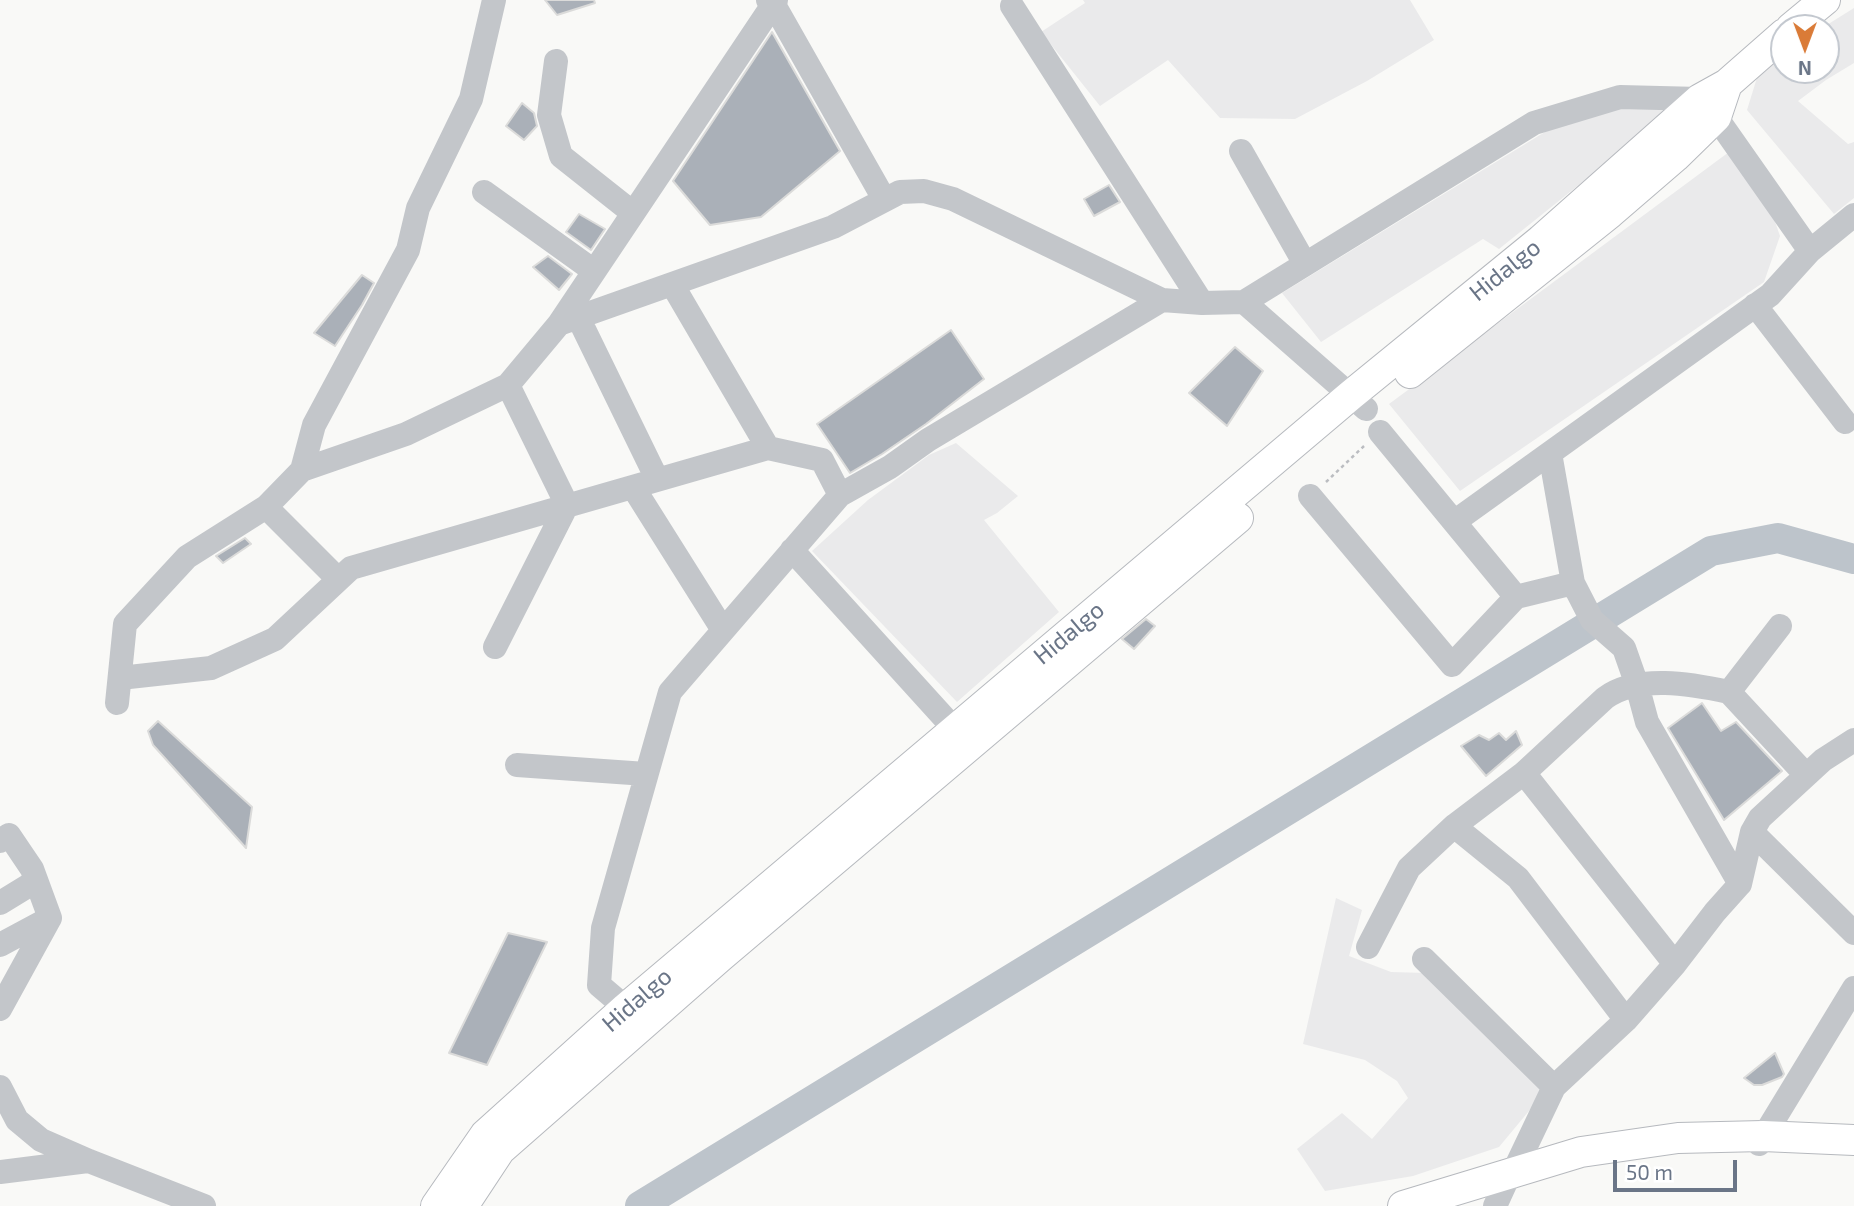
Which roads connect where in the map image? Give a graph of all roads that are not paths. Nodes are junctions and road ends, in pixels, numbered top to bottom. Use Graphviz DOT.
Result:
graph roads {
  1 [pos="494,0"];
  2 [pos="1825,0"];
  3 [pos="772,1"];
  4 [pos="1012,6"];
  5 [pos="1808,14"];
  6 [pos="1770,46"];
  7 [pos="556,61"];
  8 [pos="1708,108"];
  9 [pos="1241,151"];
  10 [pos="484,192"];
  11 [pos="884,199"];
  12 [pos="633,213"];
  13 [pos="1854,215"];
  14 [pos="1810,251"];
  15 [pos="1305,264"];
  16 [pos="594,271"];
  17 [pos="672,284"];
  18 [pos="1163,300"];
  19 [pos="1244,302"];
  20 [pos="1202,303"];
  21 [pos="1755,305"];
  22 [pos="568,321"];
  23 [pos="508,385"];
  24 [pos="1366,412"];
  25 [pos="1845,422"];
  26 [pos="768,447"];
  27 [pos="1550,453"];
  28 [pos="302,470"];
  29 [pos="657,479"];
  30 [pos="633,486"];
  31 [pos="840,495"];
  32 [pos="1310,496"];
  33 [pos="567,506"];
  34 [pos="266,507"];
  35 [pos="1454,522"];
  36 [pos="792,550"];
  37 [pos="338,579"];
  38 [pos="1573,583"];
  39 [pos="1516,597"];
  40 [pos="1780,626"];
  41 [pos="723,630"];
  42 [pos="495,647"];
  43 [pos="120,678"];
  44 [pos="1637,685"];
  45 [pos="1728,692"];
  46 [pos="117,703"];
  47 [pos="962,737"];
  48 [pos="1854,740"];
  49 [pos="517,765"];
  50 [pos="1524,773"];
  51 [pos="646,774"];
  52 [pos="1807,775"];
  53 [pos="1454,826"];
  54 [pos="1752,832"];
  55 [pos="0,841"];
  56 [pos="36,881"];
  57 [pos="1740,884"];
  58 [pos="0,903"];
  59 [pos="50,918"];
  60 [pos="1854,933"];
  61 [pos="0,945"];
  62 [pos="1368,947"];
  63 [pos="1424,959"];
  64 [pos="1675,964"];
  65 [pos="1854,988"];
  66 [pos="0,1009"];
  67 [pos="633,1017"];
  68 [pos="1626,1020"];
  69 [pos="0,1087"];
  70 [pos="1554,1087"];
  71 [pos="1761,1140"];
  72 [pos="1854,1140"];
  73 [pos="1854,1151"];
  74 [pos="89,1161"];
  75 [pos="0,1172"];
  76 [pos="1505,1187"];
  77 [pos="204,1206"];
  78 [pos="436,1206"];
  79 [pos="463,1206"];
  80 [pos="1403,1206"];
  81 [pos="1427,1206"];
  1 -- 28 [label="street"];
  2 -- 5 [label="main road"];
  3 -- 11 [label="street"];
  3 -- 12 [label="street"];
  4 -- 20 [label="street"];
  6 -- 8 [label="main road, Hidalgo"];
  7 -- 12 [label="street"];
  8 -- 14 [label="street"];
  8 -- 15 [label="street"];
  8 -- 24 [label="main road, Hidalgo"];
  9 -- 15 [label="street"];
  10 -- 16 [label="street"];
  11 -- 17 [label="street"];
  11 -- 18 [label="street"];
  12 -- 16 [label="street"];
  13 -- 14 [label="street"];
  14 -- 21 [label="street"];
  15 -- 19 [label="street"];
  16 -- 22 [label="street"];
  17 -- 22 [label="street"];
  17 -- 26 [label="street"];
  18 -- 20 [label="street"];
  18 -- 31 [label="street"];
  19 -- 20 [label="street"];
  19 -- 24 [label="street"];
  21 -- 25 [label="street"];
  21 -- 27 [label="street"];
  22 -- 23 [label="street"];
  22 -- 29 [label="street"];
  23 -- 28 [label="street"];
  23 -- 33 [label="street"];
  24 -- 35 [label="street"];
  24 -- 47 [label="main road, Hidalgo"];
  26 -- 29 [label="street"];
  26 -- 31 [label="street"];
  27 -- 35 [label="street"];
  27 -- 38 [label="street"];
  28 -- 34 [label="street"];
  29 -- 30 [label="street"];
  30 -- 33 [label="street"];
  30 -- 41 [label="street"];
  31 -- 36 [label="street"];
  32 -- 39 [label="street"];
  33 -- 37 [label="street"];
  33 -- 42 [label="street"];
  34 -- 37 [label="street"];
  34 -- 43 [label="street"];
  35 -- 39 [label="street"];
  36 -- 41 [label="street"];
  36 -- 47 [label="street"];
  37 -- 43 [label="street"];
  38 -- 39 [label="street"];
  38 -- 44 [label="street"];
  40 -- 45 [label="street"];
  41 -- 51 [label="street"];
  43 -- 46 [label="street"];
  44 -- 45 [label="street"];
  44 -- 50 [label="street"];
  44 -- 57 [label="street"];
  45 -- 52 [label="street"];
  47 -- 67 [label="main road, Hidalgo"];
  48 -- 52 [label="street"];
  49 -- 51 [label="street"];
  50 -- 53 [label="street"];
  50 -- 64 [label="street"];
  51 -- 67 [label="street"];
  52 -- 54 [label="street"];
  53 -- 62 [label="street"];
  53 -- 68 [label="street"];
  54 -- 57 [label="street"];
  54 -- 60 [label="street"];
  55 -- 56 [label="street"];
  56 -- 58 [label="street"];
  56 -- 59 [label="street"];
  57 -- 64 [label="street"];
  59 -- 61 [label="street"];
  59 -- 66 [label="street"];
  63 -- 70 [label="street"];
  64 -- 68 [label="street"];
  65 -- 71 [label="street"];
  67 -- 78 [label="main road, Hidalgo"];
  67 -- 79 [label="main road, Hidalgo"];
  68 -- 70 [label="street"];
  69 -- 74 [label="street"];
  70 -- 76 [label="street"];
  71 -- 72 [label="main road"];
  71 -- 73 [label="main road"];
  71 -- 76 [label="main road"];
  74 -- 75 [label="street"];
  74 -- 77 [label="street"];
  76 -- 80 [label="main road"];
  76 -- 81 [label="main road"];
}
